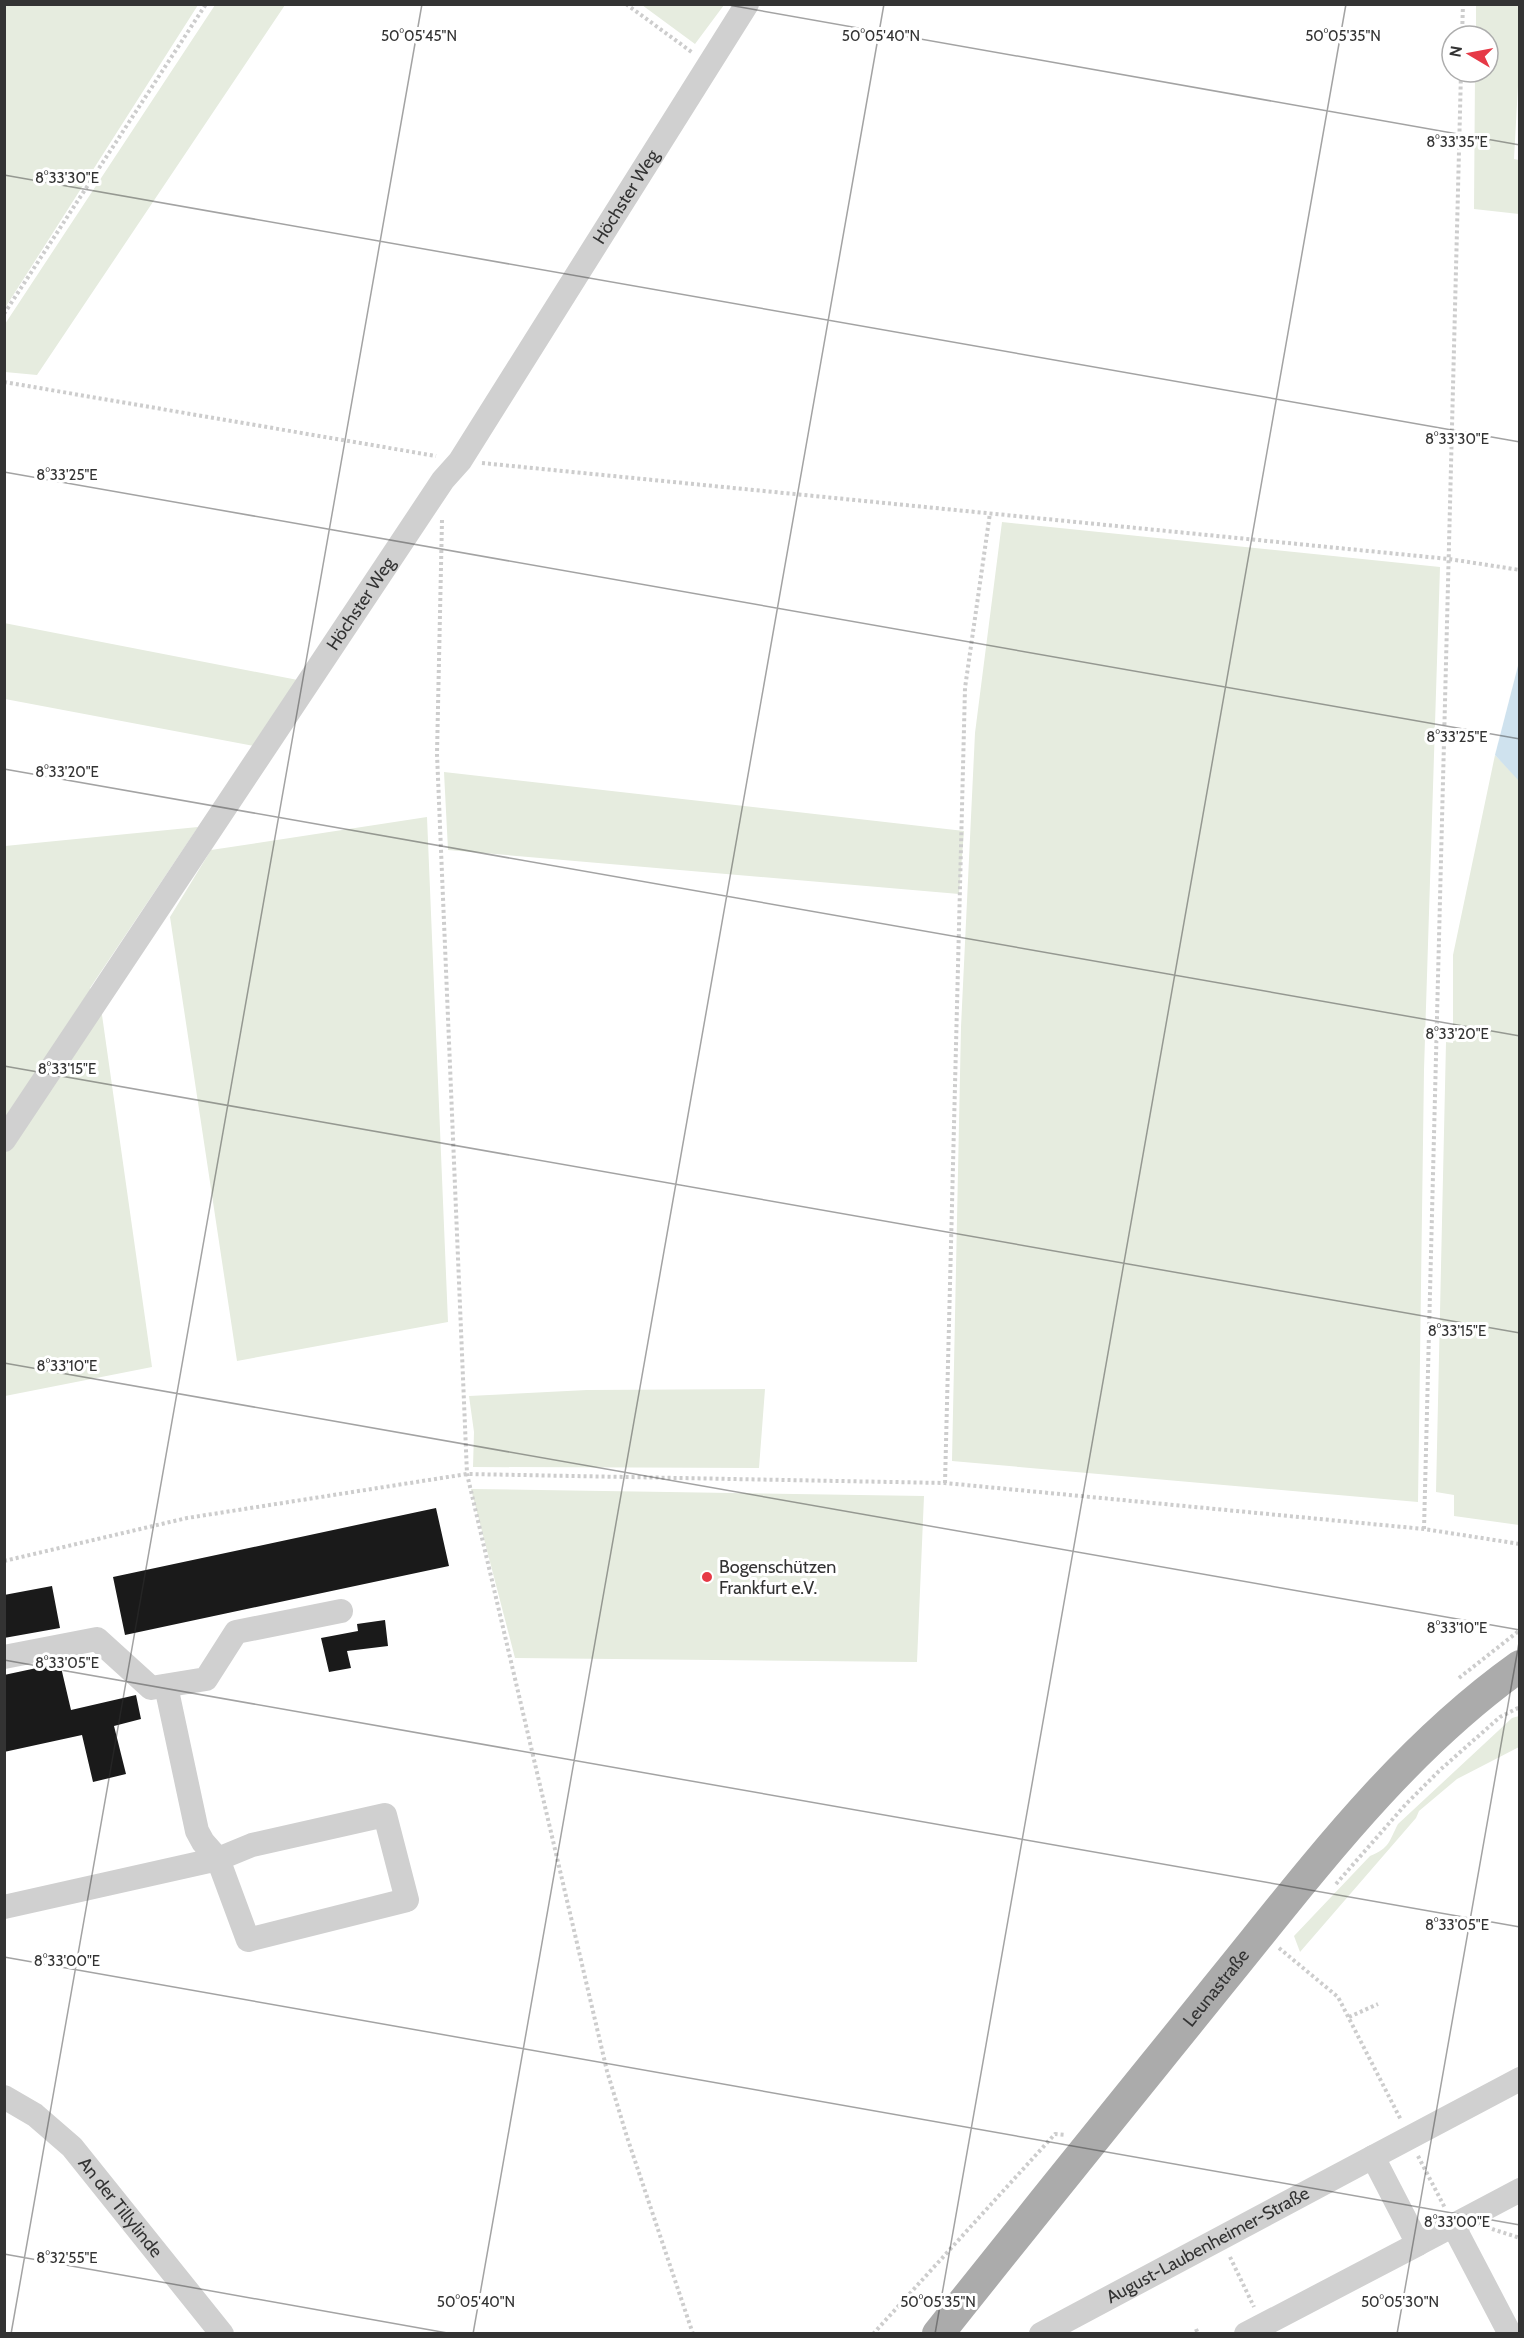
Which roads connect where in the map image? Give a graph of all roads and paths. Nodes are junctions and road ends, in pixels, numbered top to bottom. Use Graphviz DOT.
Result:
graph roads {
  1 [pos="206,4"];
  2 [pos="626,4"];
  3 [pos="747,4"];
  4 [pos="1463,4"];
  5 [pos="1462,24"];
  6 [pos="708,64"];
  7 [pos="1461,84"];
  8 [pos="4,314"];
  9 [pos="4,382"];
  10 [pos="460,460"];
  11 [pos="443,480"];
  12 [pos="990,513"];
  13 [pos="1449,559"];
  14 [pos="1520,570"];
  15 [pos="4,1140"];
  16 [pos="467,1474"];
  17 [pos="945,1483"];
  18 [pos="1424,1529"];
  19 [pos="1520,1544"];
  20 [pos="4,1561"];
  21 [pos="341,1611"];
  22 [pos="4,1658"];
  23 [pos="1520,1666"];
  24 [pos="166,1686"];
  25 [pos="218,1858"];
  26 [pos="4,1907"];
  27 [pos="1276,1946"];
  28 [pos="1378,2004"];
  29 [pos="1349,2017"];
  30 [pos="1520,2079"];
  31 [pos="4,2097"];
  32 [pos="1070,2136"];
  33 [pos="1409,2136"];
  34 [pos="1373,2157"];
  35 [pos="1520,2190"];
  36 [pos="1454,2227"];
  37 [pos="1220,2238"];
  38 [pos="1418,2244"];
  39 [pos="1254,2329"];
  40 [pos="222,2334"];
  41 [pos="693,2334"];
  42 [pos="873,2334"];
  43 [pos="938,2334"];
  44 [pos="1041,2334"];
  45 [pos="1510,2334"];
  1 -- 8 [label="path"];
  2 -- 6 [label="path"];
  3 -- 6 [label="lane, Höchster Weg"];
  4 -- 5 [label="path"];
  6 -- 10 [label="lane, Höchster Weg"];
  7 -- 13 [label="path"];
  9 -- 10 [label="path"];
  10 -- 11 [label="lane, Höchster Weg"];
  10 -- 12 [label="path"];
  11 -- 15 [label="lane, Höchster Weg"];
  11 -- 16 [label="path"];
  12 -- 13 [label="path"];
  12 -- 17 [label="path"];
  13 -- 14 [label="path"];
  13 -- 18 [label="path"];
  16 -- 17 [label="path"];
  16 -- 20 [label="path"];
  16 -- 41 [label="path"];
  17 -- 18 [label="path"];
  18 -- 19 [label="path"];
  21 -- 24 [label="lane"];
  22 -- 24 [label="lane"];
  23 -- 43 [label="main road, Leunastraße"];
  24 -- 25 [label="lane"];
  25 -- 25 [label="lane"];
  25 -- 26 [label="lane"];
  27 -- 29 [label="path"];
  28 -- 29 [label="path"];
  29 -- 33 [label="path"];
  30 -- 33 [label="lane, August-Laubenheimer-Straße"];
  31 -- 40 [label="lane, An der Tillylinde"];
  32 -- 42 [label="path"];
  33 -- 34 [label="lane, August-Laubenheimer-Straße"];
  33 -- 36 [label="path"];
  34 -- 37 [label="lane, August-Laubenheimer-Straße"];
  34 -- 38 [label="lane"];
  35 -- 36 [label="lane"];
  36 -- 38 [label="lane"];
  36 -- 45 [label="lane"];
  37 -- 39 [label="path"];
  37 -- 44 [label="lane, August-Laubenheimer-Straße"];
  38 -- 39 [label="lane"];
}
